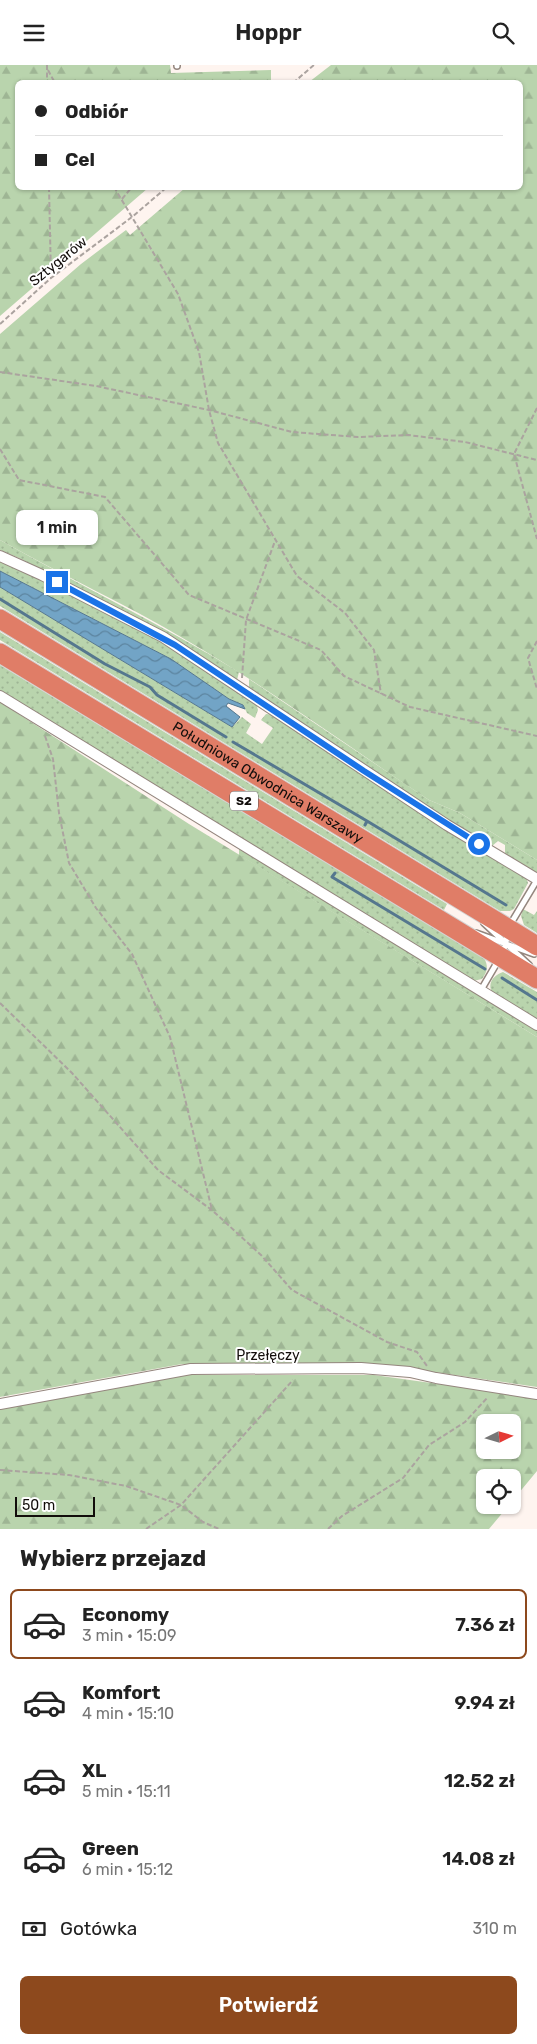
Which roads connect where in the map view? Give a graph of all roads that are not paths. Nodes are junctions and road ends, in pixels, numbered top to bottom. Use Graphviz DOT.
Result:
graph roads {
  1 [pos="0,556"];
  2 [pos="0,619"];
  3 [pos="0,653"];
  4 [pos="0,696"];
  5 [pos="537,879"];
  6 [pos="505,943"];
  7 [pos="537,946"];
  8 [pos="537,955"];
  9 [pos="537,972"];
  10 [pos="537,979"];
  11 [pos="480,990"];
  12 [pos="537,1025"];
  13 [pos="537,1394"];
  14 [pos="0,1404"];
  1 -- 5 [label="street"];
  2 -- 6 [label="highway, Południowa Obwodnica Warszawy / S2"];
  3 -- 6 [label="highway, Południowa Obwodnica Warszawy / S2"];
  4 -- 11 [label="street"];
  5 -- 6 [label="lane"];
  6 -- 7 [label="highway, Południowa Obwodnica Warszawy / S2"];
  6 -- 8 [label="lane"];
  6 -- 9 [label="lane"];
  6 -- 10 [label="highway, Południowa Obwodnica Warszawy / S2"];
  6 -- 11 [label="lane"];
  11 -- 12 [label="street"];
  13 -- 14 [label="street, Przełęczy"];
}
